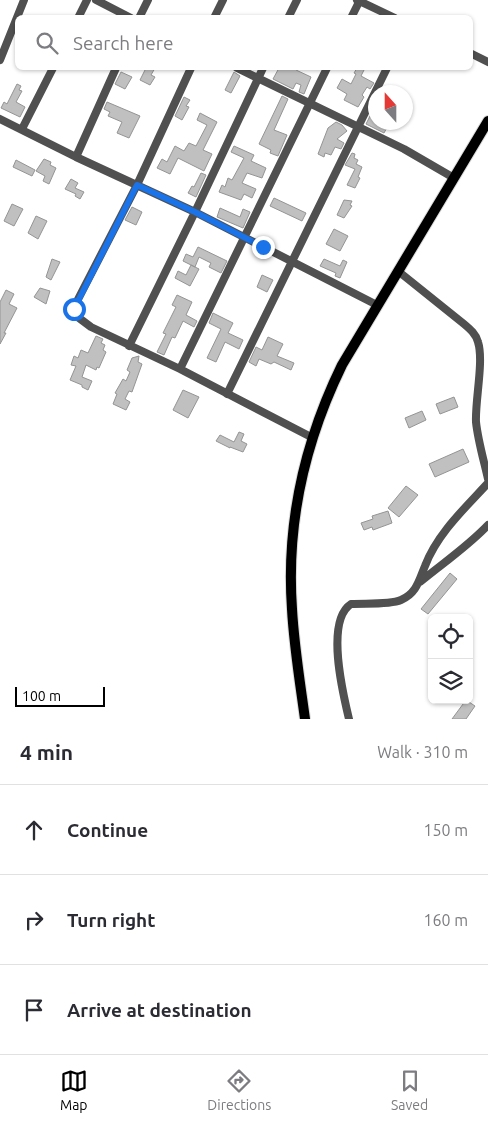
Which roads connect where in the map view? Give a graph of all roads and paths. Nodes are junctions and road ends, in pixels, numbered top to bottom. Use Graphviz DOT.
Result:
graph roads {
  1 [pos="24,0"];
  2 [pos="87,0"];
  3 [pos="96,0"];
  4 [pos="148,0"];
  5 [pos="223,0"];
  6 [pos="297,0"];
  7 [pos="358,0"];
  8 [pos="18,15"];
  9 [pos="80,15"];
  10 [pos="125,15"];
  11 [pos="140,15"];
  12 [pos="216,15"];
  13 [pos="290,15"];
  14 [pos="352,15"];
  15 [pos="389,15"];
  16 [pos="15,22"];
  17 [pos="473,54"];
  18 [pos="0,60"];
  19 [pos="488,62"];
  20 [pos="52,70"];
  21 [pos="115,70"];
  22 [pos="190,70"];
  23 [pos="241,70"];
  24 [pos="262,70"];
  25 [pos="326,70"];
  26 [pos="386,70"];
  27 [pos="258,78"];
  28 [pos="309,104"];
  29 [pos="0,119"];
  30 [pos="488,122"];
  31 [pos="357,127"];
  32 [pos="22,129"];
  33 [pos="76,157"];
  34 [pos="454,178"];
  35 [pos="137,185"];
  36 [pos="195,212"];
  37 [pos="244,237"];
  38 [pos="292,261"];
  39 [pos="398,271"];
  40 [pos="377,305"];
  41 [pos="129,346"];
  42 [pos="480,350"];
  43 [pos="488,355"];
  44 [pos="180,369"];
  45 [pos="227,394"];
  46 [pos="313,438"];
  47 [pos="488,479"];
  48 [pos="488,483"];
  49 [pos="488,525"];
  50 [pos="420,582"];
  51 [pos="305,719"];
  52 [pos="349,719"];
  1 -- 8 [label="street"];
  2 -- 9 [label="street"];
  3 -- 10 [label="street"];
  4 -- 11 [label="street"];
  5 -- 12 [label="street"];
  6 -- 13 [label="street"];
  7 -- 14 [label="street"];
  7 -- 15 [label="street"];
  16 -- 18 [label="street"];
  17 -- 19 [label="street"];
  20 -- 32 [label="street"];
  21 -- 33 [label="street"];
  22 -- 35 [label="street"];
  23 -- 27 [label="street"];
  24 -- 27 [label="street"];
  25 -- 28 [label="street"];
  26 -- 31 [label="street"];
  27 -- 28 [label="street"];
  27 -- 36 [label="street"];
  28 -- 31 [label="street"];
  28 -- 37 [label="street"];
  29 -- 32 [label="street"];
  30 -- 34 [label="main road"];
  31 -- 34 [label="street"];
  31 -- 38 [label="street"];
  32 -- 33 [label="street"];
  33 -- 35 [label="street"];
  34 -- 39 [label="main road"];
  35 -- 36 [label="street"];
  35 -- 41 [label="street"];
  36 -- 37 [label="street"];
  36 -- 41 [label="street"];
  37 -- 38 [label="street"];
  37 -- 44 [label="street"];
  38 -- 40 [label="street"];
  38 -- 45 [label="street"];
  39 -- 40 [label="main road"];
  39 -- 42 [label="street"];
  40 -- 46 [label="main road"];
  41 -- 44 [label="street"];
  42 -- 43 [label="street"];
  42 -- 47 [label="street"];
  44 -- 45 [label="street"];
  45 -- 46 [label="street"];
  46 -- 51 [label="main road"];
  48 -- 50 [label="street"];
  49 -- 50 [label="street"];
  50 -- 52 [label="street"];
}
